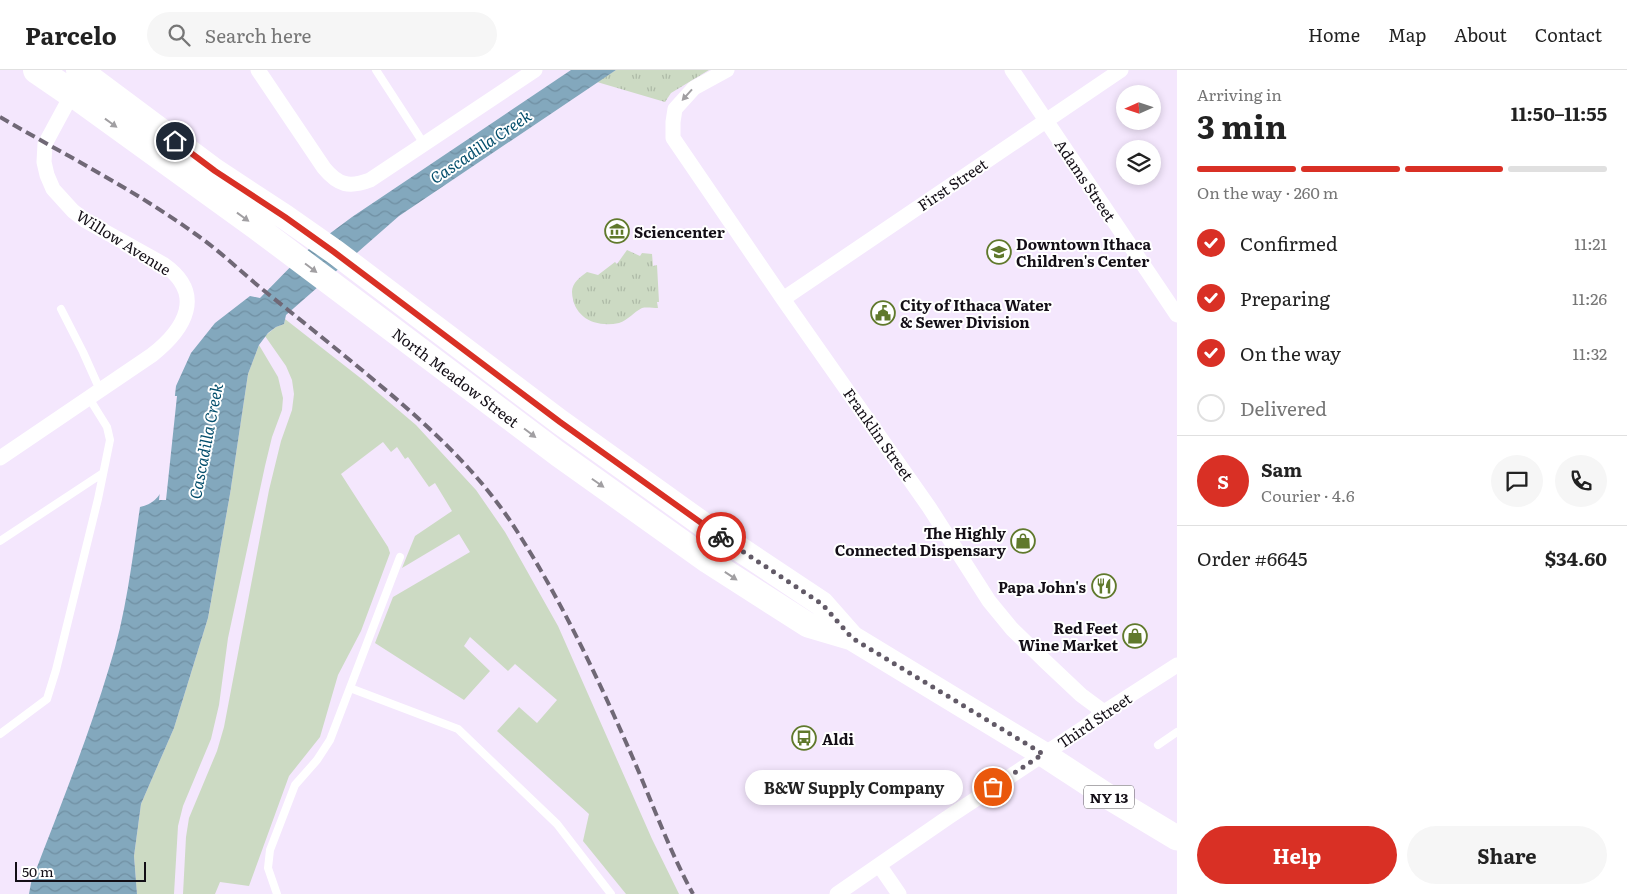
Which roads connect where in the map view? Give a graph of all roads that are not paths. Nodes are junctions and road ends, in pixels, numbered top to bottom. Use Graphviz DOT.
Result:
graph roads {
  1 [pos="38,70"];
  2 [pos="258,70"];
  3 [pos="376,70"];
  4 [pos="536,70"];
  5 [pos="727,70"];
  6 [pos="1012,70"];
  7 [pos="1122,70"];
  8 [pos="79,80"];
  9 [pos="1046,121"];
  10 [pos="424,144"];
  11 [pos="783,299"];
  12 [pos="61,309"];
  13 [pos="1177,315"];
  14 [pos="95,394"];
  15 [pos="0,458"];
  16 [pos="103,473"];
  17 [pos="0,541"];
  18 [pos="400,557"];
  19 [pos="852,638"];
  20 [pos="1176,669"];
  21 [pos="350,688"];
  22 [pos="1104,712"];
  23 [pos="1177,732"];
  24 [pos="0,734"];
  25 [pos="1158,745"];
  26 [pos="1043,754"];
  27 [pos="1177,838"];
  28 [pos="879,865"];
  29 [pos="277,894"];
  30 [pos="611,894"];
  31 [pos="837,894"];
  32 [pos="900,894"];
  1 -- 8 [label="highway, NY 13"];
  2 -- 10 [label="street"];
  3 -- 10 [label="lane"];
  4 -- 10 [label="street"];
  5 -- 11 [label="street, Franklin Street, one-way"];
  6 -- 9 [label="street, Adams Street"];
  7 -- 9 [label="street, First Street"];
  8 -- 14 [label="street, Willow Avenue"];
  8 -- 19 [label="highway, North Meadow Street / NY 13"];
  8 -- 19 [label="highway, North Meadow Street / NY 13, one-way"];
  9 -- 11 [label="street, First Street"];
  9 -- 13 [label="street, Adams Street"];
  11 -- 22 [label="street, Franklin Street"];
  12 -- 14 [label="lane"];
  14 -- 15 [label="street, Willow Avenue"];
  14 -- 16 [label="lane"];
  16 -- 17 [label="lane"];
  16 -- 24 [label="lane"];
  18 -- 21 [label="lane"];
  19 -- 26 [label="highway, North Meadow Street / NY 13"];
  20 -- 22 [label="street, Third Street"];
  21 -- 29 [label="lane"];
  21 -- 30 [label="lane"];
  22 -- 26 [label="street, Third Street"];
  23 -- 25 [label="lane"];
  26 -- 27 [label="highway, North Meadow Street / NY 13"];
  26 -- 28 [label="street, Third Street"];
  28 -- 31 [label="street, Third Street"];
  28 -- 32 [label="street"];
}
